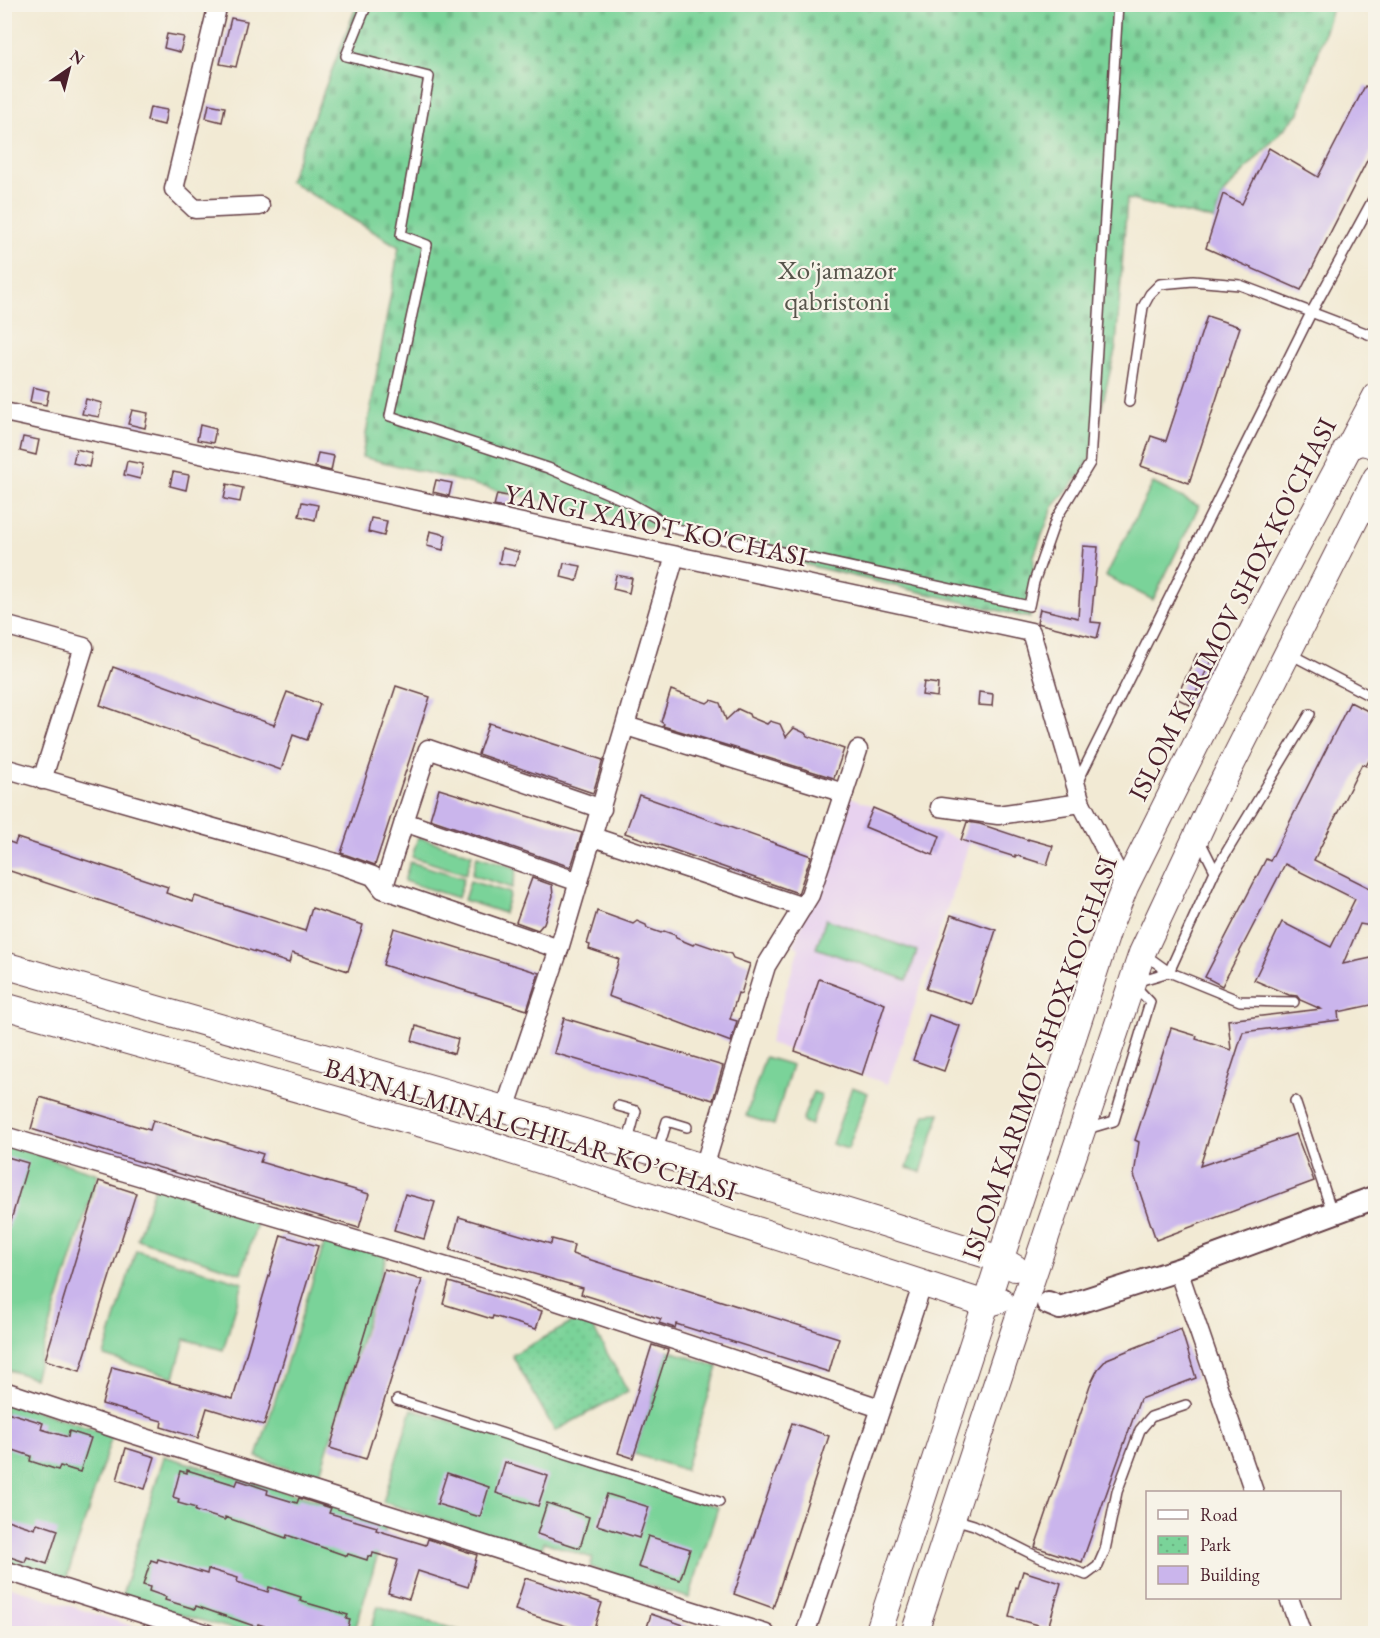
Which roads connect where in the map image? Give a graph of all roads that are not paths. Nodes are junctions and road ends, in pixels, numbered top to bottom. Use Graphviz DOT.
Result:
graph roads {
  1 [pos="218,4"];
  2 [pos="368,4"];
  3 [pos="1118,4"];
  4 [pos="1376,194"];
  5 [pos="260,206"];
  6 [pos="1311,313"];
  7 [pos="1376,337"];
  8 [pos="1376,396"];
  9 [pos="1130,402"];
  10 [pos="4,412"];
  11 [pos="1376,447"];
  12 [pos="1346,450"];
  13 [pos="1376,478"];
  14 [pos="675,556"];
  15 [pos="4,625"];
  16 [pos="1287,652"];
  17 [pos="1376,699"];
  18 [pos="1310,714"];
  19 [pos="626,726"];
  20 [pos="858,750"];
  21 [pos="4,768"];
  22 [pos="42,780"];
  23 [pos="1076,785"];
  24 [pos="844,793"];
  25 [pos="1081,803"];
  26 [pos="940,807"];
  27 [pos="602,809"];
  28 [pos="404,822"];
  29 [pos="1197,835"];
  30 [pos="593,837"];
  31 [pos="1215,871"];
  32 [pos="579,882"];
  33 [pos="1125,887"];
  34 [pos="383,889"];
  35 [pos="803,907"];
  36 [pos="559,949"];
  37 [pos="1142,953"];
  38 [pos="4,965"];
  39 [pos="1168,972"];
  40 [pos="1132,983"];
  41 [pos="1294,1002"];
  42 [pos="4,1006"];
  43 [pos="1295,1101"];
  44 [pos="618,1106"];
  45 [pos="505,1109"];
  46 [pos="687,1127"];
  47 [pos="4,1136"];
  48 [pos="627,1144"];
  49 [pos="657,1153"];
  50 [pos="704,1167"];
  51 [pos="1376,1197"];
  52 [pos="1332,1213"];
  53 [pos="1000,1259"];
  54 [pos="1178,1270"];
  55 [pos="1033,1271"];
  56 [pos="923,1283"];
  57 [pos="1048,1303"];
  58 [pos="986,1304"];
  59 [pos="1019,1316"];
  60 [pos="4,1391"];
  61 [pos="397,1400"];
  62 [pos="1186,1405"];
  63 [pos="880,1408"];
  64 [pos="1254,1491"];
  65 [pos="719,1502"];
  66 [pos="952,1518"];
  67 [pos="4,1569"];
  68 [pos="1289,1599"];
  69 [pos="207,1634"];
  70 [pos="766,1634"];
  71 [pos="804,1634"];
  72 [pos="878,1634"];
  73 [pos="914,1634"];
  74 [pos="1302,1634"];
  1 -- 5 [label="street"];
  2 -- 3 [label="lane"];
  4 -- 6 [label="lane"];
  6 -- 7 [label="lane"];
  6 -- 9 [label="lane"];
  6 -- 23 [label="lane"];
  8 -- 12 [label="main road, ISLOM KARIMOV SHOX KO'CHASI"];
  10 -- 14 [label="street, YANGI XAYOT KO'CHASI"];
  11 -- 12 [label="main road"];
  12 -- 33 [label="main road, ISLOM KARIMOV SHOX KO'CHASI"];
  13 -- 16 [label="main road"];
  14 -- 19 [label="street"];
  14 -- 23 [label="street, YANGI XAYOT KO'CHASI"];
  15 -- 22 [label="street"];
  16 -- 17 [label="lane"];
  16 -- 29 [label="main road"];
  18 -- 31 [label="lane"];
  19 -- 24 [label="street"];
  19 -- 27 [label="street"];
  20 -- 24 [label="street"];
  21 -- 22 [label="street"];
  22 -- 34 [label="street"];
  23 -- 25 [label="street, YANGI XAYOT KO'CHASI"];
  24 -- 35 [label="street"];
  25 -- 26 [label="street"];
  25 -- 33 [label="street, YANGI XAYOT KO'CHASI"];
  27 -- 28 [label="street"];
  27 -- 30 [label="street"];
  28 -- 32 [label="street"];
  28 -- 34 [label="street"];
  29 -- 31 [label="lane"];
  29 -- 37 [label="main road"];
  30 -- 32 [label="street"];
  30 -- 35 [label="street"];
  31 -- 39 [label="lane"];
  32 -- 36 [label="street"];
  33 -- 53 [label="main road, ISLOM KARIMOV SHOX KO'CHASI"];
  34 -- 36 [label="street"];
  35 -- 50 [label="street"];
  36 -- 45 [label="street"];
  37 -- 39 [label="lane"];
  37 -- 40 [label="main road"];
  38 -- 45 [label="main road, BAYNALMINALCHILAR KO’CHASI"];
  39 -- 40 [label="lane"];
  39 -- 41 [label="lane"];
  40 -- 55 [label="main road"];
  42 -- 56 [label="main road, BAYNALMINALCHILAR KO’CHASI"];
  43 -- 52 [label="lane"];
  44 -- 48 [label="lane"];
  45 -- 48 [label="main road, BAYNALMINALCHILAR KO’CHASI"];
  46 -- 49 [label="lane"];
  47 -- 63 [label="street"];
  48 -- 49 [label="main road, BAYNALMINALCHILAR KO’CHASI"];
  49 -- 50 [label="main road, BAYNALMINALCHILAR KO’CHASI"];
  50 -- 53 [label="main road, BAYNALMINALCHILAR KO’CHASI"];
  51 -- 52 [label="street"];
  52 -- 54 [label="street"];
  53 -- 55 [label="main road, BAYNALMINALCHILAR KO’CHASI"];
  53 -- 58 [label="main road, ISLOM KARIMOV SHOX KO'CHASI"];
  54 -- 57 [label="street"];
  54 -- 64 [label="street"];
  55 -- 57 [label="street, BAYNALMINALCHILAR KO’CHASI"];
  55 -- 58 [label="main road"];
  55 -- 59 [label="main road"];
  56 -- 58 [label="main road, BAYNALMINALCHILAR KO’CHASI"];
  56 -- 63 [label="street"];
  57 -- 59 [label="street"];
  58 -- 59 [label="main road, BAYNALMINALCHILAR KO’CHASI"];
  58 -- 72 [label="main road, ISLOM KARIMOV SHOX KO'CHASI"];
  59 -- 66 [label="main road"];
  60 -- 70 [label="street"];
  61 -- 65 [label="lane"];
  62 -- 66 [label="lane"];
  63 -- 71 [label="street"];
  66 -- 73 [label="main road"];
  67 -- 69 [label="street"];
  68 -- 74 [label="street"];
}
